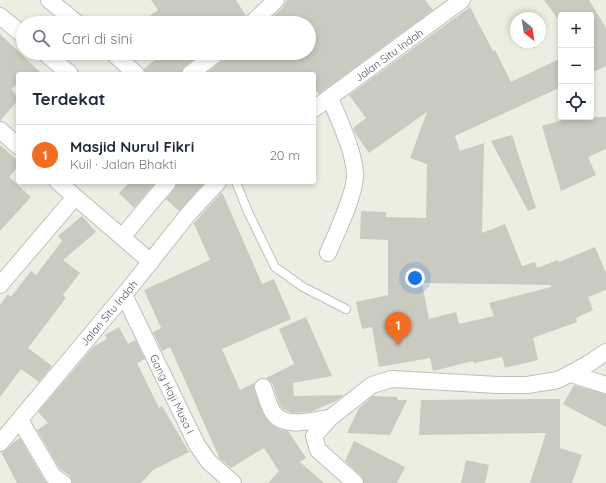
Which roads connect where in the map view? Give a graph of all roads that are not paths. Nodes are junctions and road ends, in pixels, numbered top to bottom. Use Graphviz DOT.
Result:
graph roads {
  1 [pos="49,0"];
  2 [pos="276,0"];
  3 [pos="462,0"];
  4 [pos="0,16"];
  5 [pos="68,16"];
  6 [pos="259,16"];
  7 [pos="16,29"];
  8 [pos="53,60"];
  9 [pos="121,60"];
  10 [pos="208,60"];
  11 [pos="68,72"];
  12 [pos="134,72"];
  13 [pos="193,72"];
  14 [pos="330,98"];
  15 [pos="316,108"];
  16 [pos="0,130"];
  17 [pos="16,144"];
  18 [pos="60,184"];
  19 [pos="166,184"];
  20 [pos="216,184"];
  21 [pos="237,184"];
  22 [pos="75,197"];
  23 [pos="122,237"];
  24 [pos="328,253"];
  25 [pos="151,262"];
  26 [pos="0,285"];
  27 [pos="124,296"];
  28 [pos="346,309"];
  29 [pos="606,352"];
  30 [pos="571,374"];
  31 [pos="606,385"];
  32 [pos="263,387"];
  33 [pos="330,418"];
  34 [pos="20,420"];
  35 [pos="0,443"];
  36 [pos="63,483"];
  37 [pos="233,483"];
  38 [pos="355,483"];
  1 -- 5 [label="street"];
  2 -- 6 [label="street"];
  3 -- 14 [label="street, Jalan Situ Indah"];
  4 -- 7 [label="street"];
  8 -- 11 [label="street"];
  9 -- 12 [label="street"];
  10 -- 13 [label="street"];
  14 -- 15 [label="street, Jalan Situ Indah"];
  14 -- 24 [label="street"];
  16 -- 17 [label="street"];
  18 -- 22 [label="street"];
  19 -- 23 [label="street"];
  20 -- 25 [label="street, Jalan Situ Indah"];
  21 -- 28 [label="lane"];
  22 -- 23 [label="street"];
  22 -- 26 [label="street"];
  23 -- 25 [label="street"];
  25 -- 27 [label="street, Jalan Situ Indah"];
  27 -- 34 [label="street, Jalan Situ Indah"];
  27 -- 37 [label="street, Gang Haji Musa I"];
  29 -- 30 [label="street"];
  30 -- 31 [label="street"];
  30 -- 33 [label="street"];
  32 -- 33 [label="street"];
  33 -- 38 [label="street"];
  34 -- 35 [label="street, Jalan Situ Indah"];
  34 -- 36 [label="street"];
}
